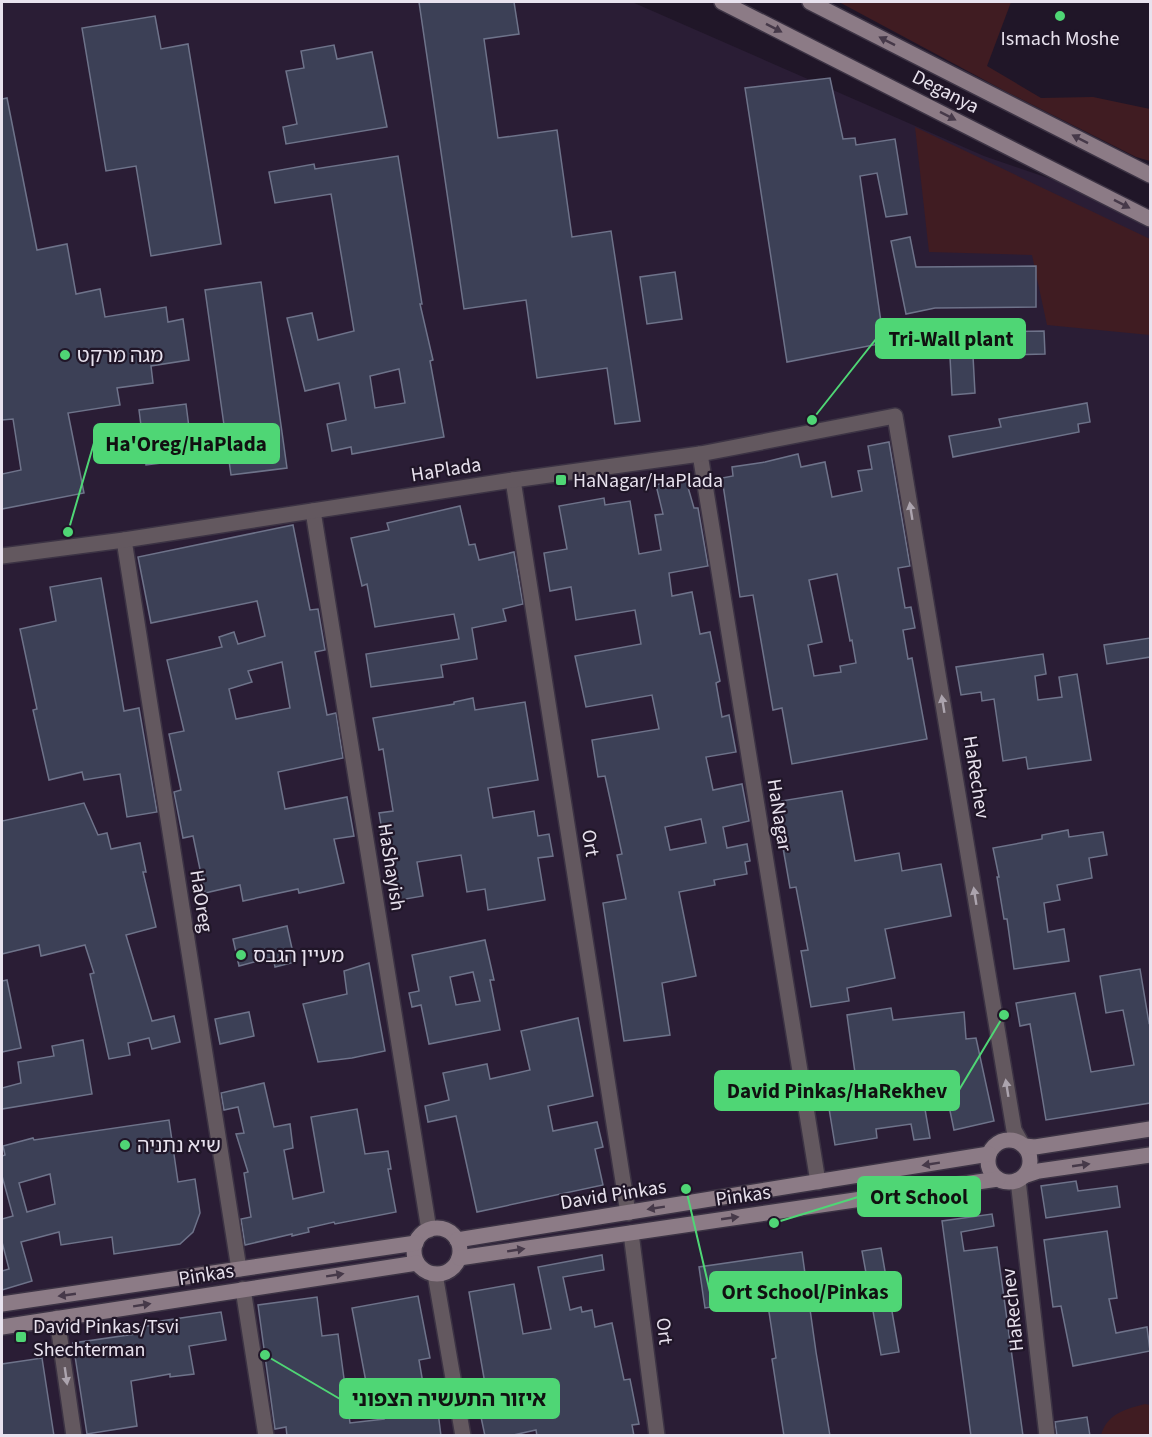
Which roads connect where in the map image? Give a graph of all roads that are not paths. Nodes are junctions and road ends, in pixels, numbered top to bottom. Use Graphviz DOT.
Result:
graph roads {
  1 [pos="722,2"];
  2 [pos="810,2"];
  3 [pos="1150,175"];
  4 [pos="1150,219"];
  5 [pos="895,416"];
  6 [pos="700,454"];
  7 [pos="513,480"];
  8 [pos="313,511"];
  9 [pos="123,540"];
  10 [pos="2,556"];
  11 [pos="1150,1129"];
  12 [pos="1023,1145"];
  13 [pos="989,1154"];
  14 [pos="1150,1155"];
  15 [pos="1021,1178"];
  16 [pos="998,1179"];
  17 [pos="818,1182"];
  18 [pos="628,1213"];
  19 [pos="429,1230"];
  20 [pos="631,1233"];
  21 [pos="457,1240"];
  22 [pos="416,1243"];
  23 [pos="459,1258"];
  24 [pos="417,1263"];
  25 [pos="240,1269"];
  26 [pos="435,1274"];
  27 [pos="243,1289"];
  28 [pos="2,1305"];
  29 [pos="57,1318"];
  30 [pos="2,1327"];
  31 [pos="74,1436"];
  32 [pos="266,1436"];
  33 [pos="463,1436"];
  34 [pos="657,1436"];
  35 [pos="1047,1436"];
  1 -- 4 [label="street, Deganya, one-way"];
  3 -- 2 [label="street, Deganya, one-way"];
  5 -- 6 [label="street, HaPlada"];
  12 -- 5 [label="street, HaRechev, one-way"];
  6 -- 7 [label="street, HaPlada"];
  6 -- 17 [label="street, HaNagar"];
  7 -- 8 [label="street, HaPlada"];
  7 -- 18 [label="street, Ort"];
  8 -- 9 [label="street, HaPlada"];
  8 -- 19 [label="street, HaShayish"];
  9 -- 10 [label="street, HaPlada"];
  9 -- 25 [label="street, HaOreg"];
  11 -- 12 [label="street"];
  12 -- 13 [label="street"];
  12 -- 15 [label="street"];
  13 -- 16 [label="street"];
  13 -- 17 [label="street, David Pinkas, one-way"];
  15 -- 14 [label="street, one-way"];
  15 -- 16 [label="street"];
  15 -- 35 [label="street, HaRechev"];
  20 -- 16 [label="street, Pinkas, one-way"];
  17 -- 18 [label="street, David Pinkas, one-way"];
  18 -- 21 [label="street, David Pinkas"];
  19 -- 21 [label="street"];
  19 -- 22 [label="street"];
  23 -- 20 [label="street, Pinkas, one-way"];
  20 -- 34 [label="street, Ort"];
  21 -- 23 [label="street"];
  22 -- 24 [label="street"];
  22 -- 25 [label="street, Pinkas"];
  23 -- 26 [label="street"];
  24 -- 26 [label="street"];
  27 -- 24 [label="street, Pinkas, one-way"];
  25 -- 28 [label="street, Pinkas, one-way"];
  26 -- 33 [label="street"];
  29 -- 27 [label="street, Pinkas, one-way"];
  27 -- 32 [label="street"];
  29 -- 30 [label="street, Pinkas"];
  29 -- 31 [label="street, one-way"];
}
